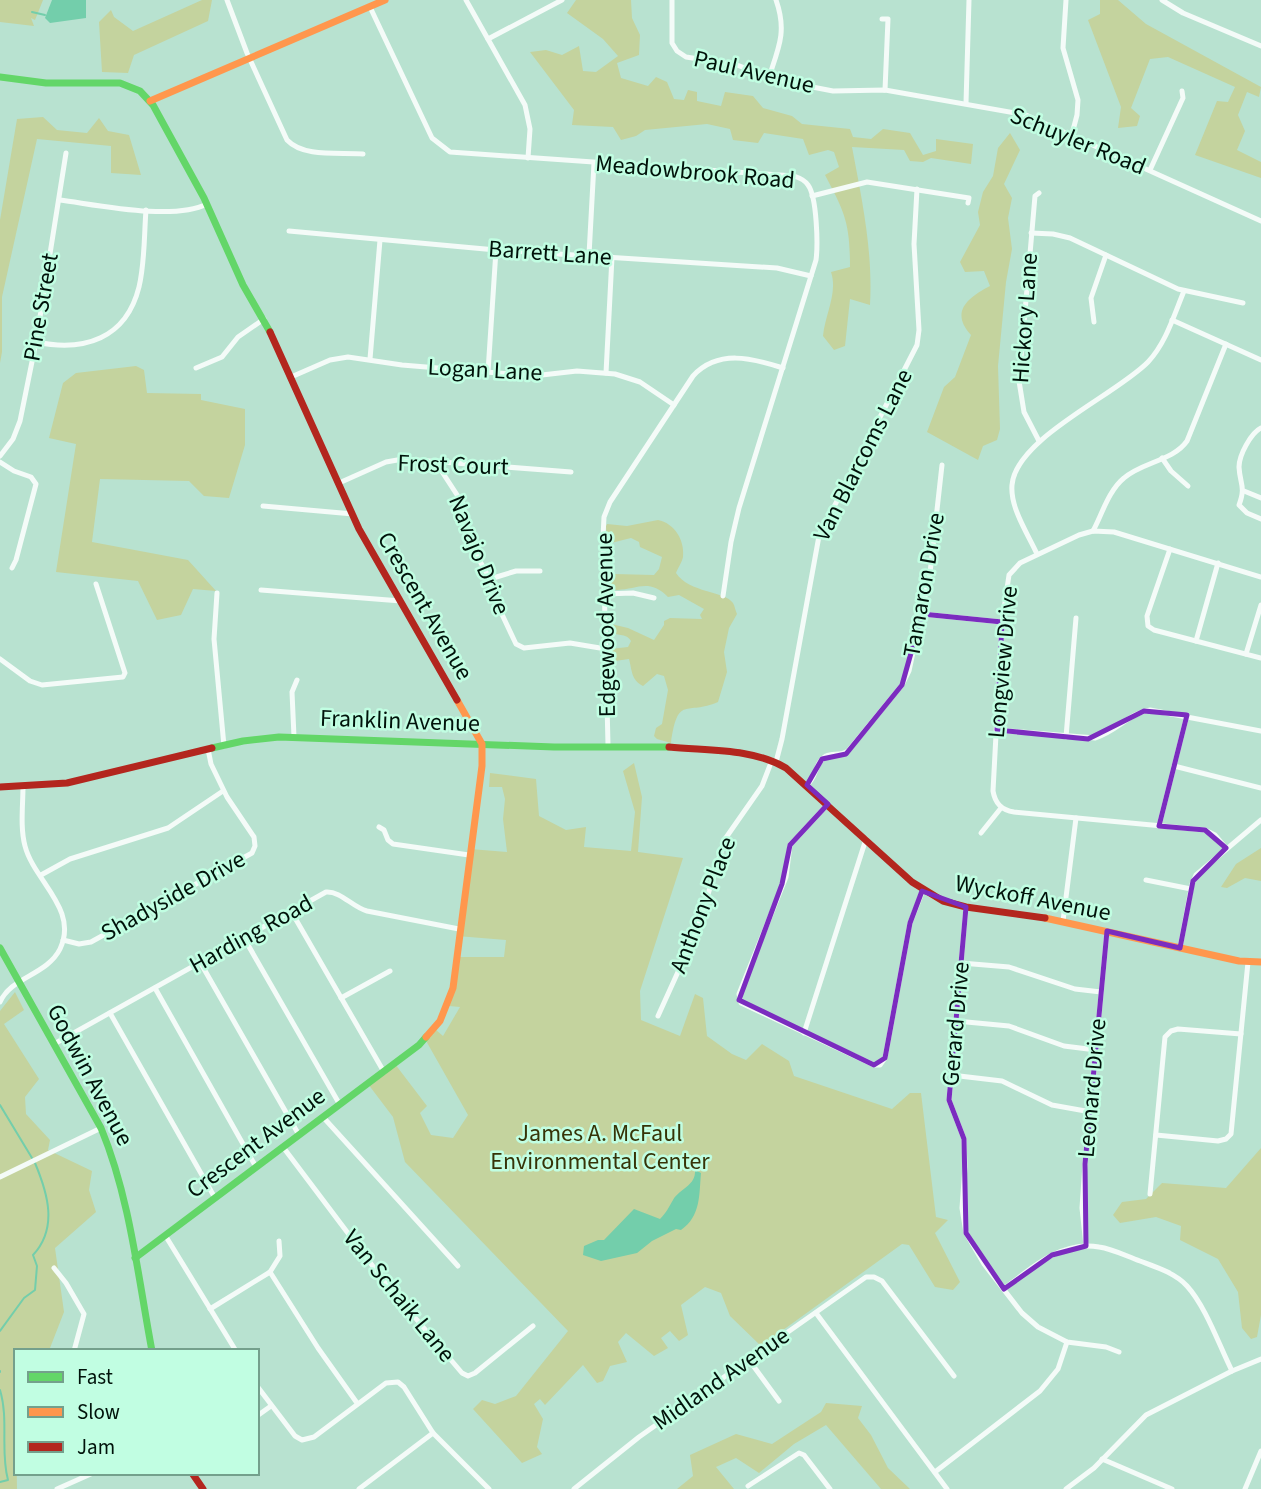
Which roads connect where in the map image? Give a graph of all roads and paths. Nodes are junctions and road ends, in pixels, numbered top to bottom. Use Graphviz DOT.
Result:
graph roads {
  1 [pos="227,0"];
  2 [pos="384,0"];
  3 [pos="466,0"];
  4 [pos="562,0"];
  5 [pos="672,0"];
  6 [pos="776,0"];
  7 [pos="969,0"];
  8 [pos="1066,0"];
  9 [pos="1162,0"];
  10 [pos="370,6"];
  11 [pos="882,19"];
  12 [pos="488,39"];
  13 [pos="1261,46"];
  14 [pos="251,58"];
  15 [pos="0,77"];
  16 [pos="769,77"];
  17 [pos="885,90"];
  18 [pos="1182,90"];
  19 [pos="150,101"];
  20 [pos="966,103"];
  21 [pos="1072,134"];
  22 [pos="66,153"];
  23 [pos="363,154"];
  24 [pos="528,158"];
  25 [pos="594,163"];
  26 [pos="1150,170"];
  27 [pos="917,189"];
  28 [pos="1039,193"];
  29 [pos="812,196"];
  30 [pos="60,200"];
  31 [pos="968,203"];
  32 [pos="207,204"];
  33 [pos="146,209"];
  34 [pos="1261,221"];
  35 [pos="289,231"];
  36 [pos="1031,233"];
  37 [pos="380,240"];
  38 [pos="496,250"];
  39 [pos="1106,255"];
  40 [pos="589,256"];
  41 [pos="612,257"];
  42 [pos="811,276"];
  43 [pos="1184,291"];
  44 [pos="1243,303"];
  45 [pos="264,320"];
  46 [pos="1172,320"];
  47 [pos="1094,322"];
  48 [pos="36,342"];
  49 [pos="1226,344"];
  50 [pos="370,359"];
  51 [pos="1261,360"];
  52 [pos="196,368"];
  53 [pos="783,368"];
  54 [pos="488,372"];
  55 [pos="606,373"];
  56 [pos="291,377"];
  57 [pos="674,405"];
  58 [pos="1261,428"];
  59 [pos="1039,441"];
  60 [pos="0,456"];
  61 [pos="1162,458"];
  62 [pos="435,461"];
  63 [pos="0,462"];
  64 [pos="942,464"];
  65 [pos="571,472"];
  66 [pos="339,483"];
  67 [pos="1188,486"];
  68 [pos="1244,491"];
  69 [pos="1261,498"];
  70 [pos="263,506"];
  71 [pos="353,514"];
  72 [pos="1261,519"];
  73 [pos="1093,531"];
  74 [pos="1170,549"];
  75 [pos="1037,554"];
  76 [pos="1218,564"];
  77 [pos="12,568"];
  78 [pos="540,571"];
  79 [pos="1261,577"];
  80 [pos="490,579"];
  81 [pos="96,584"];
  82 [pos="261,590"];
  83 [pos="217,593"];
  84 [pos="604,594"];
  85 [pos="723,596"];
  86 [pos="654,598"];
  87 [pos="401,601"];
  88 [pos="1261,605"];
  89 [pos="922,614"];
  90 [pos="1076,618"];
  91 [pos="1002,621"];
  92 [pos="1196,641"];
  93 [pos="606,649"];
  94 [pos="1246,654"];
  95 [pos="1261,658"];
  96 [pos="0,659"];
  97 [pos="297,680"];
  98 [pos="1187,715"];
  99 [pos="997,730"];
  100 [pos="1261,731"];
  101 [pos="295,737"];
  102 [pos="1066,737"];
  103 [pos="482,744"];
  104 [pos="608,745"];
  105 [pos="224,746"];
  106 [pos="208,749"];
  107 [pos="774,761"];
  108 [pos="1174,766"];
  109 [pos="798,778"];
  110 [pos="807,785"];
  111 [pos="0,786"];
  112 [pos="23,786"];
  113 [pos="1261,788"];
  114 [pos="223,791"];
  115 [pos="828,804"];
  116 [pos="1001,807"];
  117 [pos="1076,818"];
  118 [pos="1261,820"];
  119 [pos="1159,826"];
  120 [pos="379,827"];
  121 [pos="981,833"];
  122 [pos="866,839"];
  123 [pos="1226,848"];
  124 [pos="469,855"];
  125 [pos="41,875"];
  126 [pos="1146,880"];
  127 [pos="1191,889"];
  128 [pos="923,890"];
  129 [pos="966,907"];
  130 [pos="291,911"];
  131 [pos="1063,921"];
  132 [pos="459,929"];
  133 [pos="1107,931"];
  134 [pos="244,938"];
  135 [pos="63,940"];
  136 [pos="0,948"];
  137 [pos="1180,948"];
  138 [pos="201,962"];
  139 [pos="1248,962"];
  140 [pos="1261,962"];
  141 [pos="961,963"];
  142 [pos="390,971"];
  143 [pos="20,983"];
  144 [pos="155,988"];
  145 [pos="1101,992"];
  146 [pos="341,998"];
  147 [pos="0,1002"];
  148 [pos="110,1013"];
  149 [pos="658,1016"];
  150 [pos="956,1021"];
  151 [pos="804,1033"];
  152 [pos="1241,1034"];
  153 [pos="54,1044"];
  154 [pos="1096,1050"];
  155 [pos="384,1072"];
  156 [pos="951,1075"];
  157 [pos="340,1105"];
  158 [pos="1091,1112"];
  159 [pos="323,1117"];
  160 [pos="101,1128"];
  161 [pos="299,1135"];
  162 [pos="1156,1135"];
  163 [pos="283,1147"];
  164 [pos="256,1167"];
  165 [pos="0,1177"];
  166 [pos="1150,1194"];
  167 [pos="215,1198"];
  168 [pos="165,1235"];
  169 [pos="279,1241"];
  170 [pos="1086,1246"];
  171 [pos="135,1258"];
  172 [pos="458,1266"];
  173 [pos="54,1268"];
  174 [pos="270,1272"];
  175 [pos="1004,1289"];
  176 [pos="210,1309"];
  177 [pos="816,1313"];
  178 [pos="533,1326"];
  179 [pos="1067,1342"];
  180 [pos="75,1349"];
  181 [pos="152,1349"];
  182 [pos="235,1349"];
  183 [pos="1119,1352"];
  184 [pos="1261,1359"];
  185 [pos="749,1360"];
  186 [pos="1232,1371"];
  187 [pos="954,1377"];
  188 [pos="259,1389"];
  189 [pos="779,1401"];
  190 [pos="357,1403"];
  191 [pos="271,1406"];
  192 [pos="259,1415"];
  193 [pos="433,1433"];
  194 [pos="1261,1451"];
  195 [pos="1102,1459"];
  196 [pos="935,1472"];
  197 [pos="74,1475"];
  198 [pos="88,1475"];
  199 [pos="77,1480"];
  200 [pos="584,1482"];
  201 [pos="748,1486"];
  202 [pos="361,1488"];
  203 [pos="57,1489"];
  204 [pos="489,1489"];
  205 [pos="574,1489"];
  206 [pos="588,1489"];
  207 [pos="831,1489"];
  208 [pos="947,1489"];
  209 [pos="1066,1489"];
  210 [pos="1172,1489"];
  211 [pos="1245,1489"];
  1 -- 14 [label="street"];
  2 -- 10 [label="street"];
  3 -- 12 [label="street"];
  4 -- 12 [label="street"];
  5 -- 16 [label="street, Paul Avenue"];
  6 -- 16 [label="street"];
  7 -- 20 [label="street"];
  8 -- 21 [label="street"];
  9 -- 13 [label="street"];
  10 -- 14 [label="street"];
  10 -- 24 [label="street, Meadowbrook Road"];
  11 -- 17 [label="street"];
  12 -- 24 [label="street"];
  14 -- 19 [label="street"];
  14 -- 23 [label="street"];
  15 -- 19 [label="street, Crescent Avenue"];
  16 -- 17 [label="street, Paul Avenue"];
  17 -- 20 [label="street, Schuyler Road"];
  18 -- 26 [label="street"];
  19 -- 32 [label="street, Crescent Avenue"];
  20 -- 21 [label="street, Schuyler Road"];
  21 -- 26 [label="street, Schuyler Road"];
  22 -- 30 [label="street, Pine Street"];
  24 -- 25 [label="street, Meadowbrook Road"];
  25 -- 29 [label="street, Meadowbrook Road"];
  25 -- 40 [label="street"];
  26 -- 34 [label="street, Schuyler Road"];
  27 -- 29 [label="street"];
  27 -- 31 [label="street"];
  27 -- 107 [label="street, Van Blarcoms Lane"];
  28 -- 36 [label="street, Hickory Lane"];
  29 -- 42 [label="street, Meadowbrook Road"];
  30 -- 33 [label="street"];
  30 -- 48 [label="street, Pine Street"];
  32 -- 33 [label="street"];
  32 -- 45 [label="street, Crescent Avenue"];
  33 -- 48 [label="street"];
  35 -- 37 [label="street, Barrett Lane"];
  36 -- 39 [label="street"];
  36 -- 59 [label="street, Hickory Lane"];
  37 -- 38 [label="street, Barrett Lane"];
  37 -- 50 [label="street"];
  38 -- 40 [label="street, Barrett Lane"];
  38 -- 54 [label="street"];
  39 -- 43 [label="street"];
  39 -- 47 [label="street"];
  40 -- 41 [label="street, Barrett Lane"];
  41 -- 42 [label="street, Barrett Lane"];
  41 -- 55 [label="street"];
  42 -- 53 [label="street, Meadowbrook Road"];
  43 -- 44 [label="street"];
  43 -- 46 [label="street"];
  45 -- 52 [label="street"];
  45 -- 56 [label="street, Crescent Avenue"];
  46 -- 49 [label="street"];
  46 -- 59 [label="street"];
  48 -- 60 [label="street, Pine Street"];
  49 -- 51 [label="street"];
  49 -- 61 [label="street"];
  50 -- 54 [label="street, Logan Lane"];
  50 -- 56 [label="street, Logan Lane"];
  53 -- 57 [label="street, Edgewood Avenue"];
  53 -- 85 [label="street, Meadowbrook Road"];
  54 -- 55 [label="street, Logan Lane"];
  55 -- 57 [label="street, Logan Lane"];
  56 -- 66 [label="street, Crescent Avenue"];
  57 -- 84 [label="street, Edgewood Avenue"];
  58 -- 68 [label="street"];
  59 -- 75 [label="street"];
  61 -- 67 [label="street"];
  61 -- 73 [label="street"];
  62 -- 65 [label="street, Frost Court"];
  62 -- 66 [label="street, Frost Court"];
  62 -- 80 [label="street, Navajo Drive"];
  63 -- 77 [label="street"];
  64 -- 89 [label="street, Tamaron Drive"];
  66 -- 71 [label="street, Crescent Avenue"];
  68 -- 69 [label="street"];
  68 -- 72 [label="street"];
  70 -- 71 [label="street"];
  71 -- 87 [label="street, Crescent Avenue"];
  73 -- 74 [label="street"];
  73 -- 75 [label="street, Longview Drive"];
  74 -- 76 [label="street"];
  74 -- 92 [label="street"];
  75 -- 91 [label="street, Longview Drive"];
  76 -- 79 [label="street"];
  76 -- 92 [label="street"];
  78 -- 80 [label="street"];
  80 -- 93 [label="street, Navajo Drive"];
  81 -- 96 [label="street"];
  82 -- 87 [label="street"];
  83 -- 105 [label="street"];
  84 -- 86 [label="street"];
  84 -- 93 [label="street, Edgewood Avenue"];
  87 -- 103 [label="street, Crescent Avenue"];
  88 -- 94 [label="street"];
  89 -- 91 [label="street"];
  89 -- 110 [label="street, Tamaron Drive"];
  90 -- 102 [label="street"];
  91 -- 99 [label="street, Longview Drive"];
  92 -- 94 [label="street"];
  93 -- 104 [label="street, Edgewood Avenue"];
  94 -- 95 [label="street"];
  97 -- 101 [label="street"];
  98 -- 100 [label="street"];
  98 -- 102 [label="street"];
  98 -- 108 [label="street"];
  99 -- 102 [label="street"];
  99 -- 116 [label="street, Longview Drive"];
  101 -- 103 [label="street, Franklin Avenue"];
  101 -- 105 [label="street, Franklin Avenue"];
  103 -- 104 [label="street, Franklin Avenue"];
  103 -- 124 [label="street, Crescent Avenue"];
  104 -- 107 [label="street, Franklin Avenue"];
  105 -- 106 [label="street, Franklin Avenue"];
  106 -- 112 [label="street, Franklin Avenue"];
  106 -- 114 [label="street, Shadyside Drive"];
  107 -- 109 [label="street, Franklin Avenue"];
  107 -- 149 [label="street, Anthony Place"];
  108 -- 113 [label="street"];
  108 -- 119 [label="street"];
  109 -- 110 [label="street, Wyckoff Avenue"];
  110 -- 115 [label="street, Wyckoff Avenue"];
  111 -- 112 [label="street, Franklin Avenue"];
  112 -- 125 [label="street"];
  114 -- 125 [label="street"];
  114 -- 135 [label="street, Shadyside Drive"];
  115 -- 122 [label="street, Wyckoff Avenue"];
  115 -- 151 [label="street"];
  116 -- 117 [label="street"];
  116 -- 121 [label="street"];
  117 -- 119 [label="street"];
  117 -- 131 [label="street"];
  118 -- 123 [label="street"];
  119 -- 123 [label="street"];
  120 -- 124 [label="street"];
  122 -- 128 [label="street, Wyckoff Avenue"];
  122 -- 151 [label="street"];
  123 -- 127 [label="street"];
  124 -- 132 [label="street, Crescent Avenue"];
  125 -- 135 [label="street"];
  126 -- 127 [label="street"];
  127 -- 137 [label="street"];
  128 -- 129 [label="street, Wyckoff Avenue"];
  128 -- 151 [label="street"];
  129 -- 131 [label="street, Wyckoff Avenue"];
  129 -- 141 [label="street, Gerard Drive"];
  130 -- 132 [label="street, Harding Road"];
  130 -- 134 [label="street, Harding Road"];
  130 -- 146 [label="street"];
  131 -- 133 [label="street, Wyckoff Avenue"];
  132 -- 155 [label="street, Crescent Avenue"];
  133 -- 137 [label="street, Wyckoff Avenue"];
  133 -- 145 [label="street, Leonard Drive"];
  134 -- 138 [label="street, Harding Road"];
  134 -- 157 [label="street"];
  135 -- 143 [label="street"];
  136 -- 143 [label="street, Godwin Avenue"];
  137 -- 139 [label="street, Wyckoff Avenue"];
  138 -- 144 [label="street, Harding Road"];
  138 -- 161 [label="street"];
  139 -- 140 [label="street, Wyckoff Avenue"];
  139 -- 152 [label="street"];
  141 -- 145 [label="street"];
  141 -- 150 [label="street, Gerard Drive"];
  142 -- 146 [label="street"];
  143 -- 147 [label="street"];
  143 -- 153 [label="street, Godwin Avenue"];
  144 -- 148 [label="street, Harding Road"];
  144 -- 164 [label="street"];
  145 -- 154 [label="street, Leonard Drive"];
  146 -- 155 [label="street"];
  148 -- 153 [label="street, Harding Road"];
  148 -- 167 [label="street"];
  150 -- 154 [label="street"];
  150 -- 156 [label="street, Gerard Drive"];
  152 -- 162 [label="street"];
  152 -- 162 [label="street"];
  153 -- 160 [label="street, Godwin Avenue"];
  154 -- 158 [label="street, Leonard Drive"];
  155 -- 157 [label="street, Crescent Avenue"];
  156 -- 158 [label="street"];
  156 -- 175 [label="street, Gerard Drive"];
  157 -- 159 [label="street, Crescent Avenue"];
  158 -- 170 [label="street, Leonard Drive"];
  159 -- 161 [label="street, Crescent Avenue"];
  159 -- 172 [label="street"];
  160 -- 165 [label="street"];
  160 -- 171 [label="street, Godwin Avenue"];
  161 -- 163 [label="street, Crescent Avenue"];
  162 -- 166 [label="street"];
  163 -- 164 [label="street, Crescent Avenue"];
  163 -- 178 [label="street, Van Schaik Lane"];
  164 -- 167 [label="street, Crescent Avenue"];
  167 -- 168 [label="street, Crescent Avenue"];
  168 -- 171 [label="street, Crescent Avenue"];
  168 -- 176 [label="street"];
  169 -- 174 [label="street"];
  170 -- 175 [label="street"];
  170 -- 186 [label="street"];
  171 -- 181 [label="street, Godwin Avenue"];
  173 -- 180 [label="street"];
  174 -- 176 [label="street"];
  174 -- 190 [label="street"];
  175 -- 179 [label="street"];
  176 -- 182 [label="street"];
  177 -- 185 [label="street, Midland Avenue"];
  177 -- 187 [label="street, Midland Avenue"];
  177 -- 196 [label="street"];
  179 -- 183 [label="street"];
  179 -- 196 [label="street"];
  184 -- 186 [label="street"];
  185 -- 189 [label="street"];
  185 -- 200 [label="street, Midland Avenue"];
  186 -- 195 [label="street"];
  188 -- 191 [label="street"];
  190 -- 191 [label="street"];
  190 -- 193 [label="street"];
  191 -- 192 [label="street"];
  193 -- 202 [label="street"];
  193 -- 204 [label="street"];
  194 -- 211 [label="street"];
  195 -- 209 [label="street"];
  195 -- 210 [label="street"];
  196 -- 208 [label="street"];
  197 -- 199 [label="street"];
  198 -- 199 [label="street"];
  199 -- 203 [label="street"];
  200 -- 205 [label="street, Midland Avenue"];
  200 -- 206 [label="street"];
  201 -- 207 [label="street"];
}
